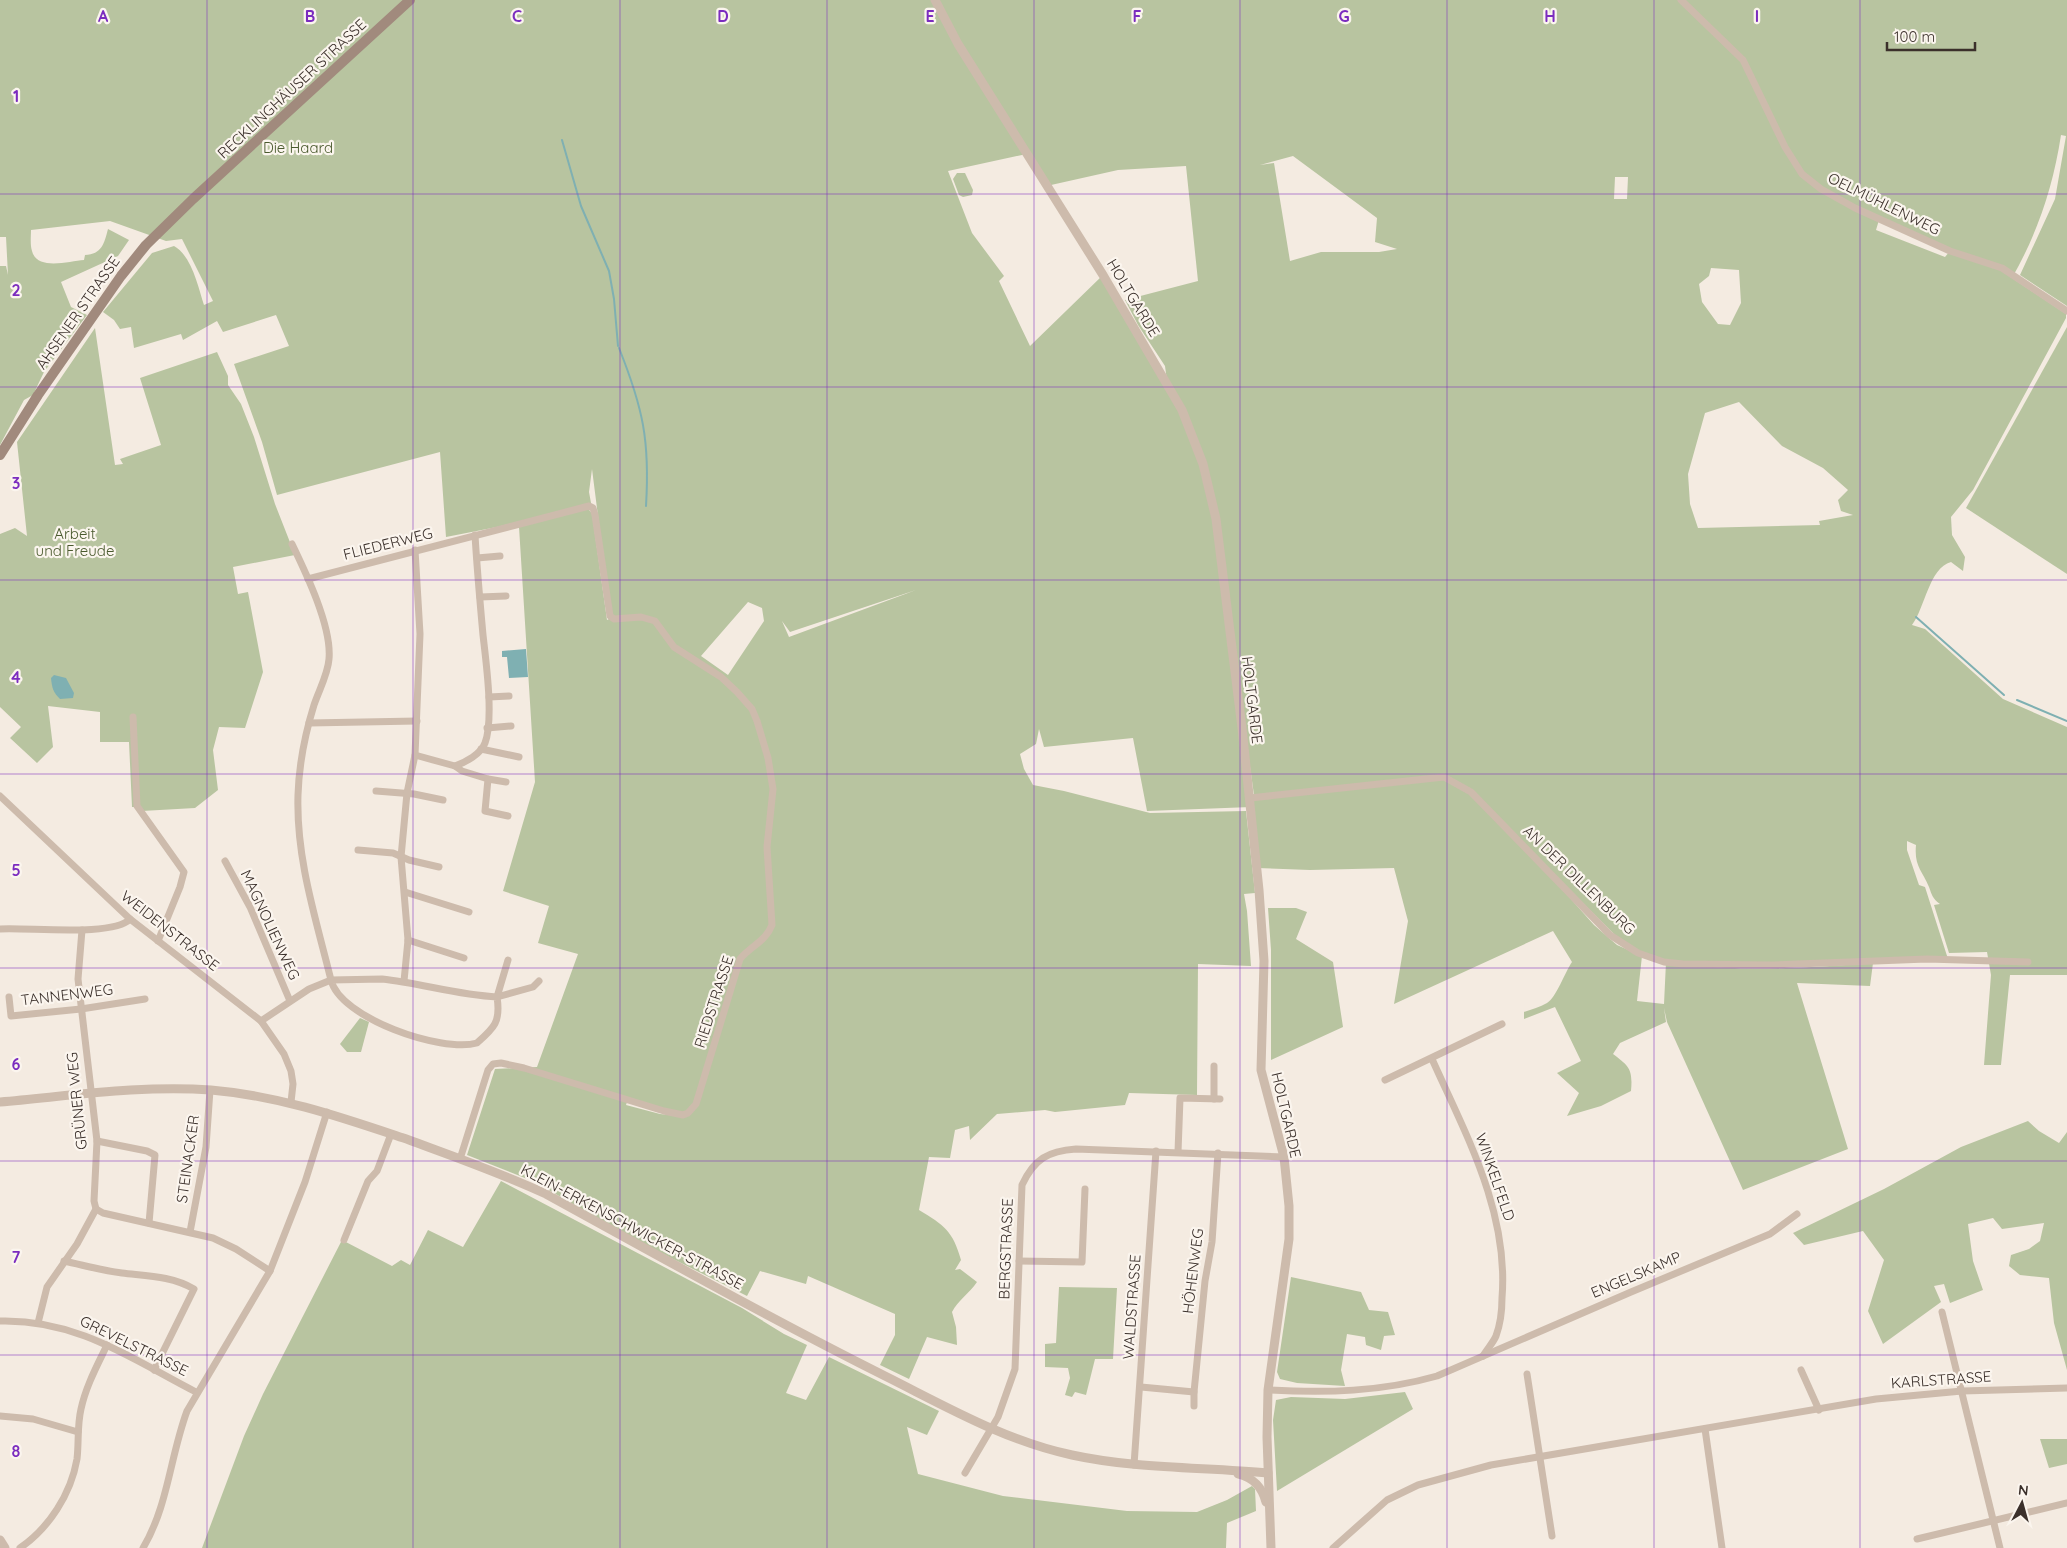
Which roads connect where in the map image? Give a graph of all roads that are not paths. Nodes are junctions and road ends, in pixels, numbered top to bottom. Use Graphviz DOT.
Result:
graph roads {
  1 [pos="410,0"];
  2 [pos="935,0"];
  3 [pos="1681,0"];
  4 [pos="193,198"];
  5 [pos="2067,311"];
  6 [pos="0,455"];
  7 [pos="595,515"];
  8 [pos="475,535"];
  9 [pos="292,544"];
  10 [pos="415,550"];
  11 [pos="500,556"];
  12 [pos="477,558"];
  13 [pos="308,579"];
  14 [pos="506,596"];
  15 [pos="480,598"];
  16 [pos="509,696"];
  17 [pos="489,697"];
  18 [pos="133,717"];
  19 [pos="417,721"];
  20 [pos="309,723"];
  21 [pos="511,726"];
  22 [pos="487,728"];
  23 [pos="481,749"];
  24 [pos="415,755"];
  25 [pos="519,757"];
  26 [pos="456,766"];
  27 [pos="488,779"];
  28 [pos="506,782"];
  29 [pos="376,791"];
  30 [pos="407,793"];
  31 [pos="0,796"];
  32 [pos="1250,798"];
  33 [pos="443,800"];
  34 [pos="508,816"];
  35 [pos="358,850"];
  36 [pos="401,857"];
  37 [pos="225,861"];
  38 [pos="439,867"];
  39 [pos="405,892"];
  40 [pos="469,912"];
  41 [pos="130,919"];
  42 [pos="0,929"];
  43 [pos="82,930"];
  44 [pos="408,940"];
  45 [pos="158,941"];
  46 [pos="464,958"];
  47 [pos="508,960"];
  48 [pos="2028,962"];
  49 [pos="331,980"];
  50 [pos="404,981"];
  51 [pos="539,981"];
  52 [pos="9,997"];
  53 [pos="497,997"];
  54 [pos="145,999"];
  55 [pos="290,1001"];
  56 [pos="81,1009"];
  57 [pos="261,1021"];
  58 [pos="1502,1024"];
  59 [pos="1432,1059"];
  60 [pos="1214,1066"];
  61 [pos="1385,1080"];
  62 [pos="210,1090"];
  63 [pos="91,1094"];
  64 [pos="0,1102"];
  65 [pos="291,1102"];
  66 [pos="327,1112"];
  67 [pos="391,1134"];
  68 [pos="97,1141"];
  69 [pos="1156,1151"];
  70 [pos="1178,1152"];
  71 [pos="1218,1153"];
  72 [pos="1284,1157"];
  73 [pos="460,1158"];
  74 [pos="1085,1188"];
  75 [pos="95,1212"];
  76 [pos="1797,1214"];
  77 [pos="149,1222"];
  78 [pos="190,1232"];
  79 [pos="344,1240"];
  80 [pos="64,1261"];
  81 [pos="1019,1261"];
  82 [pos="270,1271"];
  83 [pos="1942,1312"];
  84 [pos="0,1321"];
  85 [pos="38,1323"];
  86 [pos="107,1345"];
  87 [pos="1483,1356"];
  88 [pos="154,1370"];
  89 [pos="1801,1370"];
  90 [pos="1527,1374"];
  91 [pos="1141,1387"];
  92 [pos="2067,1388"];
  93 [pos="1268,1390"];
  94 [pos="1962,1391"];
  95 [pos="196,1392"];
  96 [pos="1194,1392"];
  97 [pos="1194,1406"];
  98 [pos="1819,1410"];
  99 [pos="0,1416"];
  100 [pos="992,1429"];
  101 [pos="1704,1429"];
  102 [pos="78,1432"];
  103 [pos="1539,1457"];
  104 [pos="1134,1464"];
  105 [pos="1229,1471"];
  106 [pos="965,1473"];
  107 [pos="1268,1475"];
  108 [pos="1246,1476"];
  109 [pos="2067,1503"];
  110 [pos="1269,1514"];
  111 [pos="1993,1521"];
  112 [pos="1552,1536"];
  113 [pos="1917,1539"];
  114 [pos="0,1540"];
  115 [pos="5,1548"];
  116 [pos="20,1548"];
  117 [pos="143,1548"];
  118 [pos="1271,1548"];
  119 [pos="1333,1548"];
  120 [pos="1722,1548"];
  121 [pos="2000,1548"];
  1 -- 4 [label="main road, RECKLINGHÄUSER STRASSE"];
  2 -- 32 [label="street, HOLTGARDE"];
  3 -- 5 [label="street, OELMÜHLENWEG"];
  4 -- 6 [label="main road, AHSENER STRASSE"];
  7 -- 8 [label="street, FLIEDERWEG"];
  7 -- 73 [label="street, RIEDSTRASSE"];
  8 -- 10 [label="street, FLIEDERWEG"];
  8 -- 12 [label="street"];
  9 -- 13 [label="street"];
  10 -- 13 [label="street, FLIEDERWEG"];
  10 -- 19 [label="street"];
  11 -- 12 [label="street"];
  12 -- 15 [label="street"];
  13 -- 20 [label="street"];
  14 -- 15 [label="street"];
  15 -- 17 [label="street"];
  16 -- 17 [label="street"];
  17 -- 22 [label="street"];
  18 -- 45 [label="street"];
  19 -- 20 [label="street"];
  19 -- 24 [label="street"];
  20 -- 49 [label="street"];
  21 -- 22 [label="street"];
  22 -- 23 [label="street"];
  23 -- 25 [label="street"];
  23 -- 26 [label="street"];
  24 -- 26 [label="street"];
  24 -- 30 [label="street"];
  26 -- 27 [label="street"];
  27 -- 28 [label="street"];
  27 -- 34 [label="street"];
  29 -- 30 [label="street"];
  30 -- 33 [label="street"];
  30 -- 36 [label="street"];
  31 -- 41 [label="street, WEIDENSTRASSE"];
  32 -- 48 [label="street, AN DER DILLENBURG"];
  32 -- 72 [label="street, HOLTGARDE"];
  35 -- 36 [label="street"];
  36 -- 38 [label="street"];
  36 -- 39 [label="street"];
  37 -- 55 [label="street, MAGNOLIENWEG"];
  39 -- 40 [label="street"];
  39 -- 44 [label="street"];
  41 -- 43 [label="street"];
  41 -- 45 [label="street, WEIDENSTRASSE"];
  42 -- 43 [label="street"];
  43 -- 56 [label="street, GRÜNER WEG"];
  44 -- 46 [label="street"];
  44 -- 50 [label="street"];
  45 -- 57 [label="street, WEIDENSTRASSE"];
  47 -- 53 [label="street"];
  49 -- 50 [label="street"];
  49 -- 53 [label="street"];
  49 -- 55 [label="street"];
  50 -- 53 [label="street"];
  51 -- 53 [label="street"];
  52 -- 56 [label="street, TANNENWEG"];
  54 -- 56 [label="street, TANNENWEG"];
  55 -- 57 [label="street"];
  56 -- 63 [label="street, GRÜNER WEG"];
  57 -- 65 [label="street, WEIDENSTRASSE"];
  58 -- 59 [label="street"];
  59 -- 61 [label="street"];
  59 -- 87 [label="street, WINKELFELD"];
  60 -- 70 [label="street"];
  62 -- 63 [label="street, KLEIN-ERKENSCHWICKER-STRASSE"];
  62 -- 65 [label="street, KLEIN-ERKENSCHWICKER-STRASSE"];
  62 -- 78 [label="street, STEINACKER"];
  63 -- 64 [label="street, KLEIN-ERKENSCHWICKER-STRASSE"];
  63 -- 68 [label="street, GRÜNER WEG"];
  65 -- 66 [label="street, KLEIN-ERKENSCHWICKER-STRASSE"];
  66 -- 67 [label="street, KLEIN-ERKENSCHWICKER-STRASSE"];
  66 -- 82 [label="street"];
  67 -- 73 [label="street, KLEIN-ERKENSCHWICKER-STRASSE"];
  67 -- 79 [label="street"];
  68 -- 75 [label="street, GRÜNER WEG"];
  68 -- 77 [label="street"];
  69 -- 70 [label="street, BERGSTRASSE"];
  69 -- 81 [label="street, BERGSTRASSE"];
  69 -- 91 [label="street, WALDSTRASSE"];
  70 -- 71 [label="street, BERGSTRASSE"];
  71 -- 72 [label="street, BERGSTRASSE"];
  71 -- 96 [label="street, HÖHENWEG"];
  72 -- 93 [label="street, HOLTGARDE"];
  73 -- 100 [label="street, KLEIN-ERKENSCHWICKER-STRASSE"];
  74 -- 81 [label="street"];
  75 -- 77 [label="street"];
  75 -- 80 [label="street"];
  76 -- 87 [label="street, ENGELSKAMP"];
  77 -- 78 [label="street"];
  78 -- 82 [label="street"];
  80 -- 85 [label="street"];
  80 -- 88 [label="street"];
  81 -- 100 [label="street, BERGSTRASSE"];
  82 -- 95 [label="street"];
  83 -- 94 [label="street"];
  84 -- 85 [label="street, GREVELSTRASSE"];
  85 -- 86 [label="street, GREVELSTRASSE"];
  86 -- 88 [label="street, GREVELSTRASSE"];
  86 -- 102 [label="street"];
  87 -- 93 [label="street"];
  88 -- 95 [label="street, GREVELSTRASSE"];
  89 -- 98 [label="street"];
  90 -- 103 [label="street"];
  91 -- 96 [label="street"];
  91 -- 104 [label="street, WALDSTRASSE"];
  92 -- 94 [label="street, KARLSTRASSE"];
  93 -- 107 [label="street, HOLTGARDE"];
  94 -- 98 [label="street, KARLSTRASSE"];
  94 -- 111 [label="street"];
  95 -- 117 [label="street"];
  96 -- 97 [label="street, HÖHENWEG"];
  98 -- 101 [label="street, KARLSTRASSE"];
  99 -- 102 [label="street"];
  100 -- 104 [label="street, KLEIN-ERKENSCHWICKER-STRASSE"];
  100 -- 106 [label="street, BERGSTRASSE"];
  101 -- 103 [label="street, KARLSTRASSE"];
  101 -- 120 [label="street"];
  102 -- 116 [label="street"];
  103 -- 112 [label="street"];
  103 -- 119 [label="street, KARLSTRASSE"];
  104 -- 105 [label="street, KLEIN-ERKENSCHWICKER-STRASSE"];
  105 -- 107 [label="street, KLEIN-ERKENSCHWICKER-STRASSE"];
  105 -- 108 [label="street, KLEIN-ERKENSCHWICKER-STRASSE"];
  107 -- 108 [label="street, KLEIN-ERKENSCHWICKER-STRASSE"];
  107 -- 110 [label="street, HOLTGARDE"];
  108 -- 110 [label="street"];
  109 -- 111 [label="street"];
  110 -- 118 [label="street"];
  111 -- 113 [label="street"];
  111 -- 121 [label="street"];
  114 -- 115 [label="street"];
}
